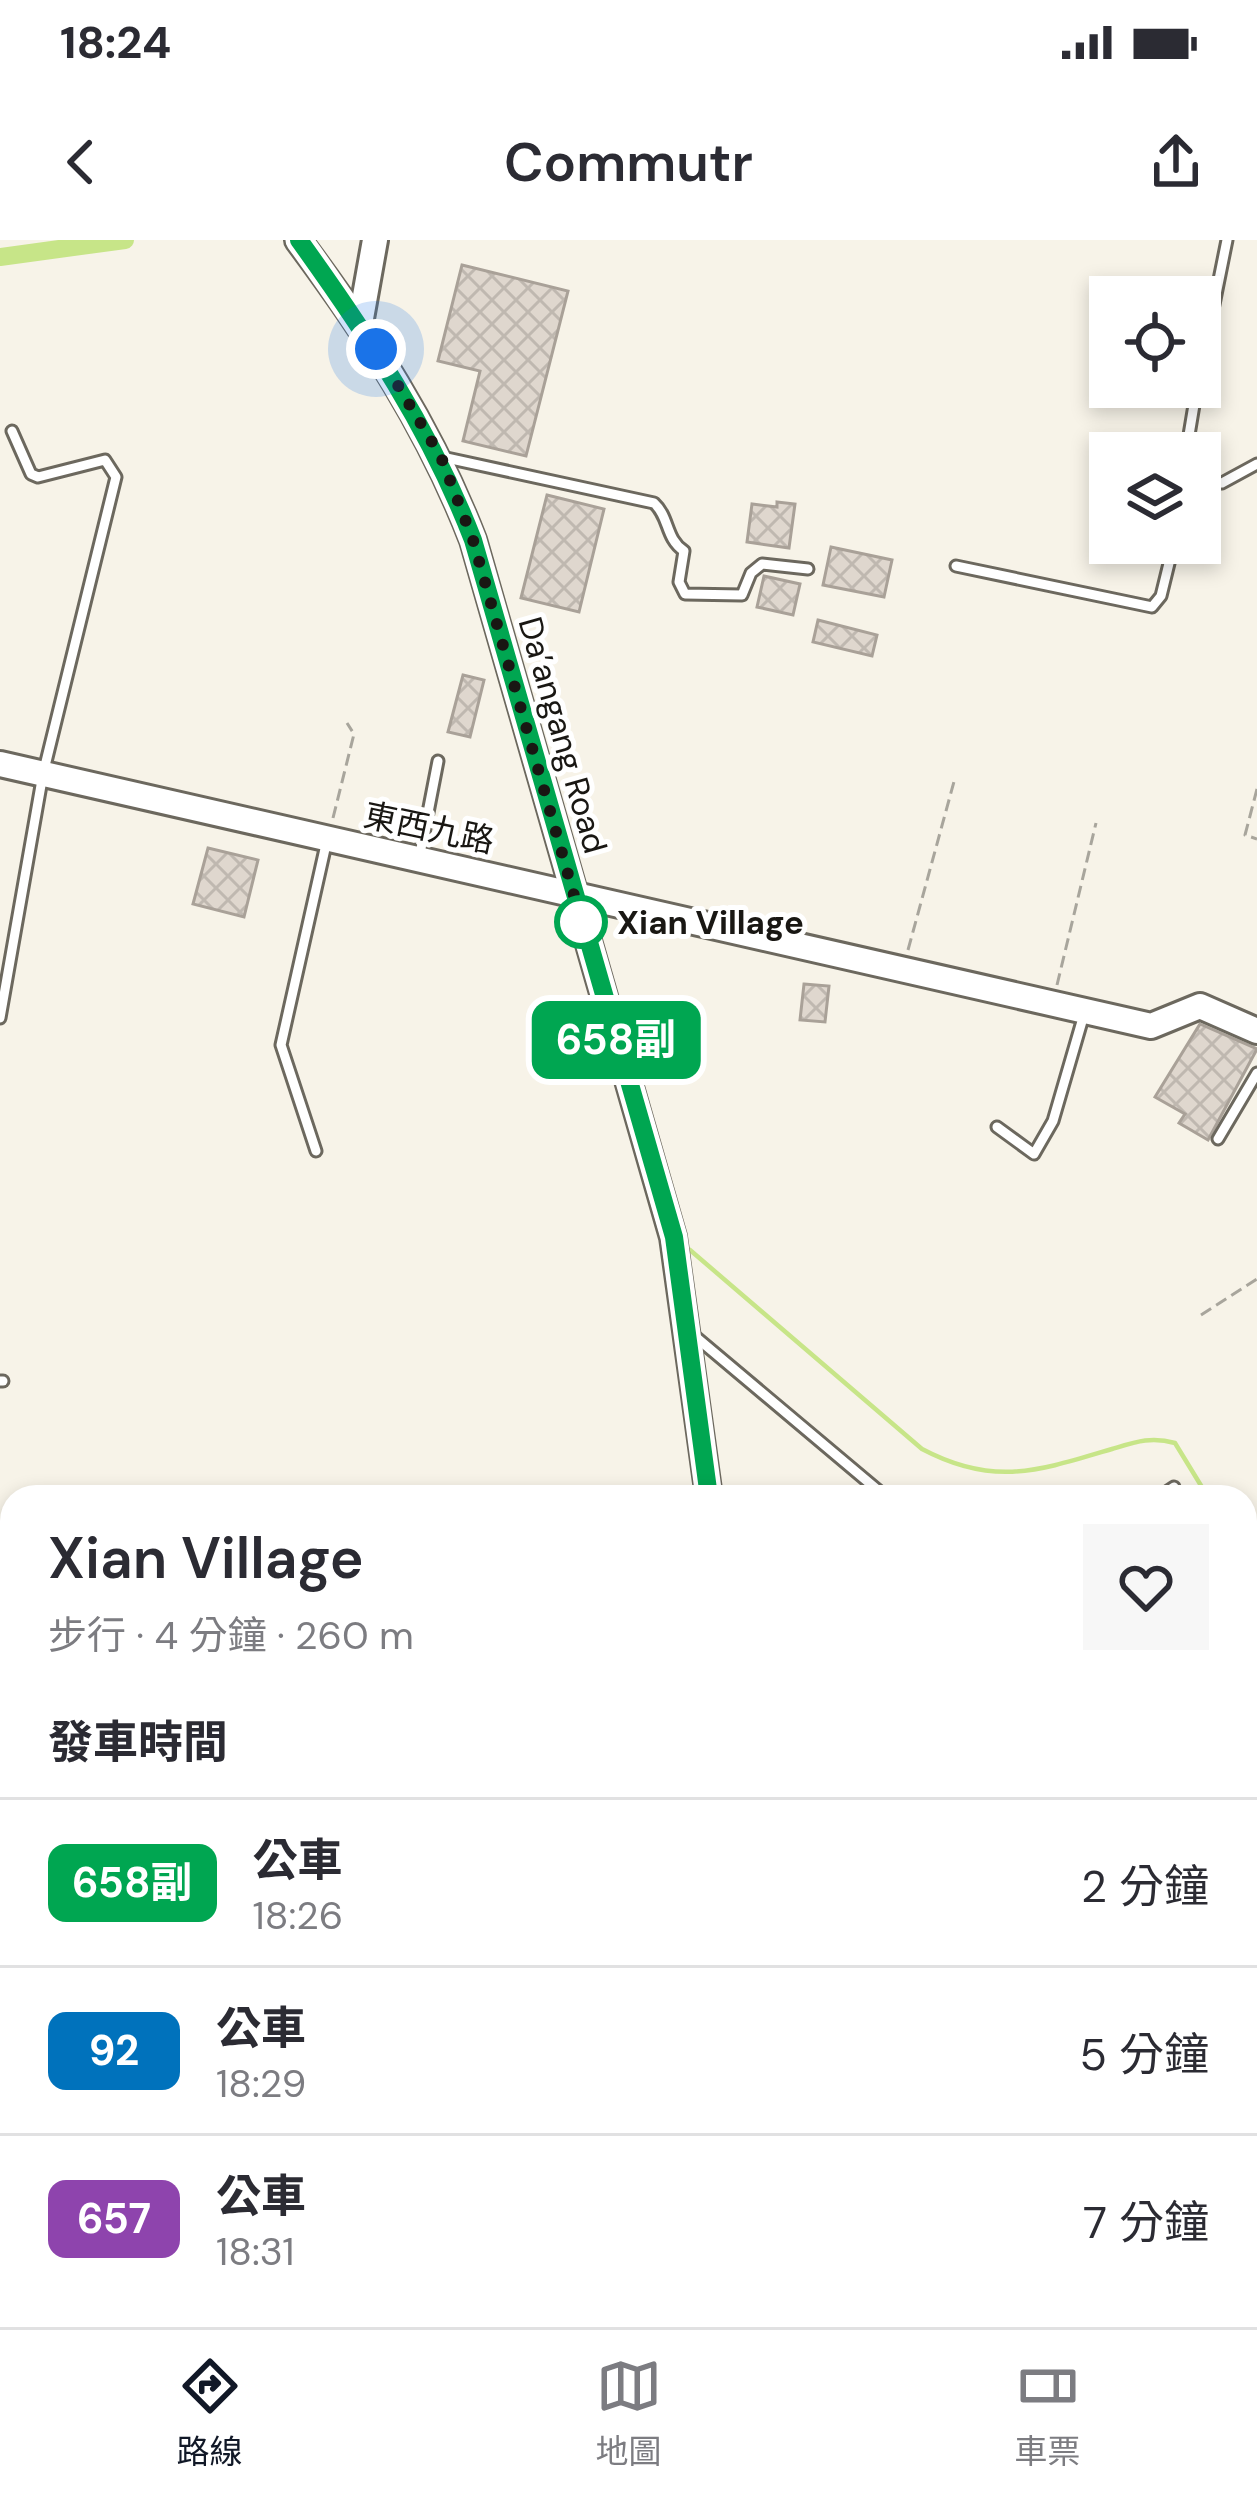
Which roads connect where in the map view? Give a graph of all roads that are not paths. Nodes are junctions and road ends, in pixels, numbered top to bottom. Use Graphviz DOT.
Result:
graph roads {
  1 [pos="375,240"];
  2 [pos="1227,240"];
  3 [pos="299,241"];
  4 [pos="1220,276"];
  5 [pos="360,324"];
  6 [pos="12,431"];
  7 [pos="441,457"];
  8 [pos="1257,464"];
  9 [pos="1221,483"];
  10 [pos="1169,564"];
  11 [pos="956,566"];
  12 [pos="808,569"];
  13 [pos="437,761"];
  14 [pos="0,764"];
  15 [pos="43,774"];
  16 [pos="327,840"];
  17 [pos="418,859"];
  18 [pos="572,891"];
  19 [pos="1085,1011"];
  20 [pos="0,1018"];
  21 [pos="1257,1030"];
  22 [pos="1257,1073"];
  23 [pos="997,1127"];
  24 [pos="1218,1138"];
  25 [pos="316,1151"];
  26 [pos="691,1333"];
  27 [pos="708,1485"];
  28 [pos="872,1485"];
  1 -- 5 [label="street"];
  2 -- 4 [label="lane"];
  3 -- 5 [label="street, Da’angang Road"];
  5 -- 7 [label="street, Da’angang Road"];
  6 -- 15 [label="lane"];
  7 -- 12 [label="lane"];
  7 -- 18 [label="street, Da’angang Road"];
  8 -- 9 [label="lane"];
  10 -- 11 [label="lane"];
  13 -- 17 [label="lane"];
  14 -- 15 [label="street, 東西九路"];
  15 -- 16 [label="street, 東西九路"];
  15 -- 20 [label="lane"];
  16 -- 17 [label="street, 東西九路"];
  16 -- 25 [label="lane"];
  17 -- 18 [label="street, 東西九路"];
  18 -- 19 [label="street, 東西九路"];
  18 -- 26 [label="street, Da’angang Road"];
  19 -- 21 [label="street, 東西九路"];
  19 -- 23 [label="lane"];
  22 -- 24 [label="lane"];
  26 -- 27 [label="street, Da’angang Road"];
  26 -- 28 [label="lane"];
}
